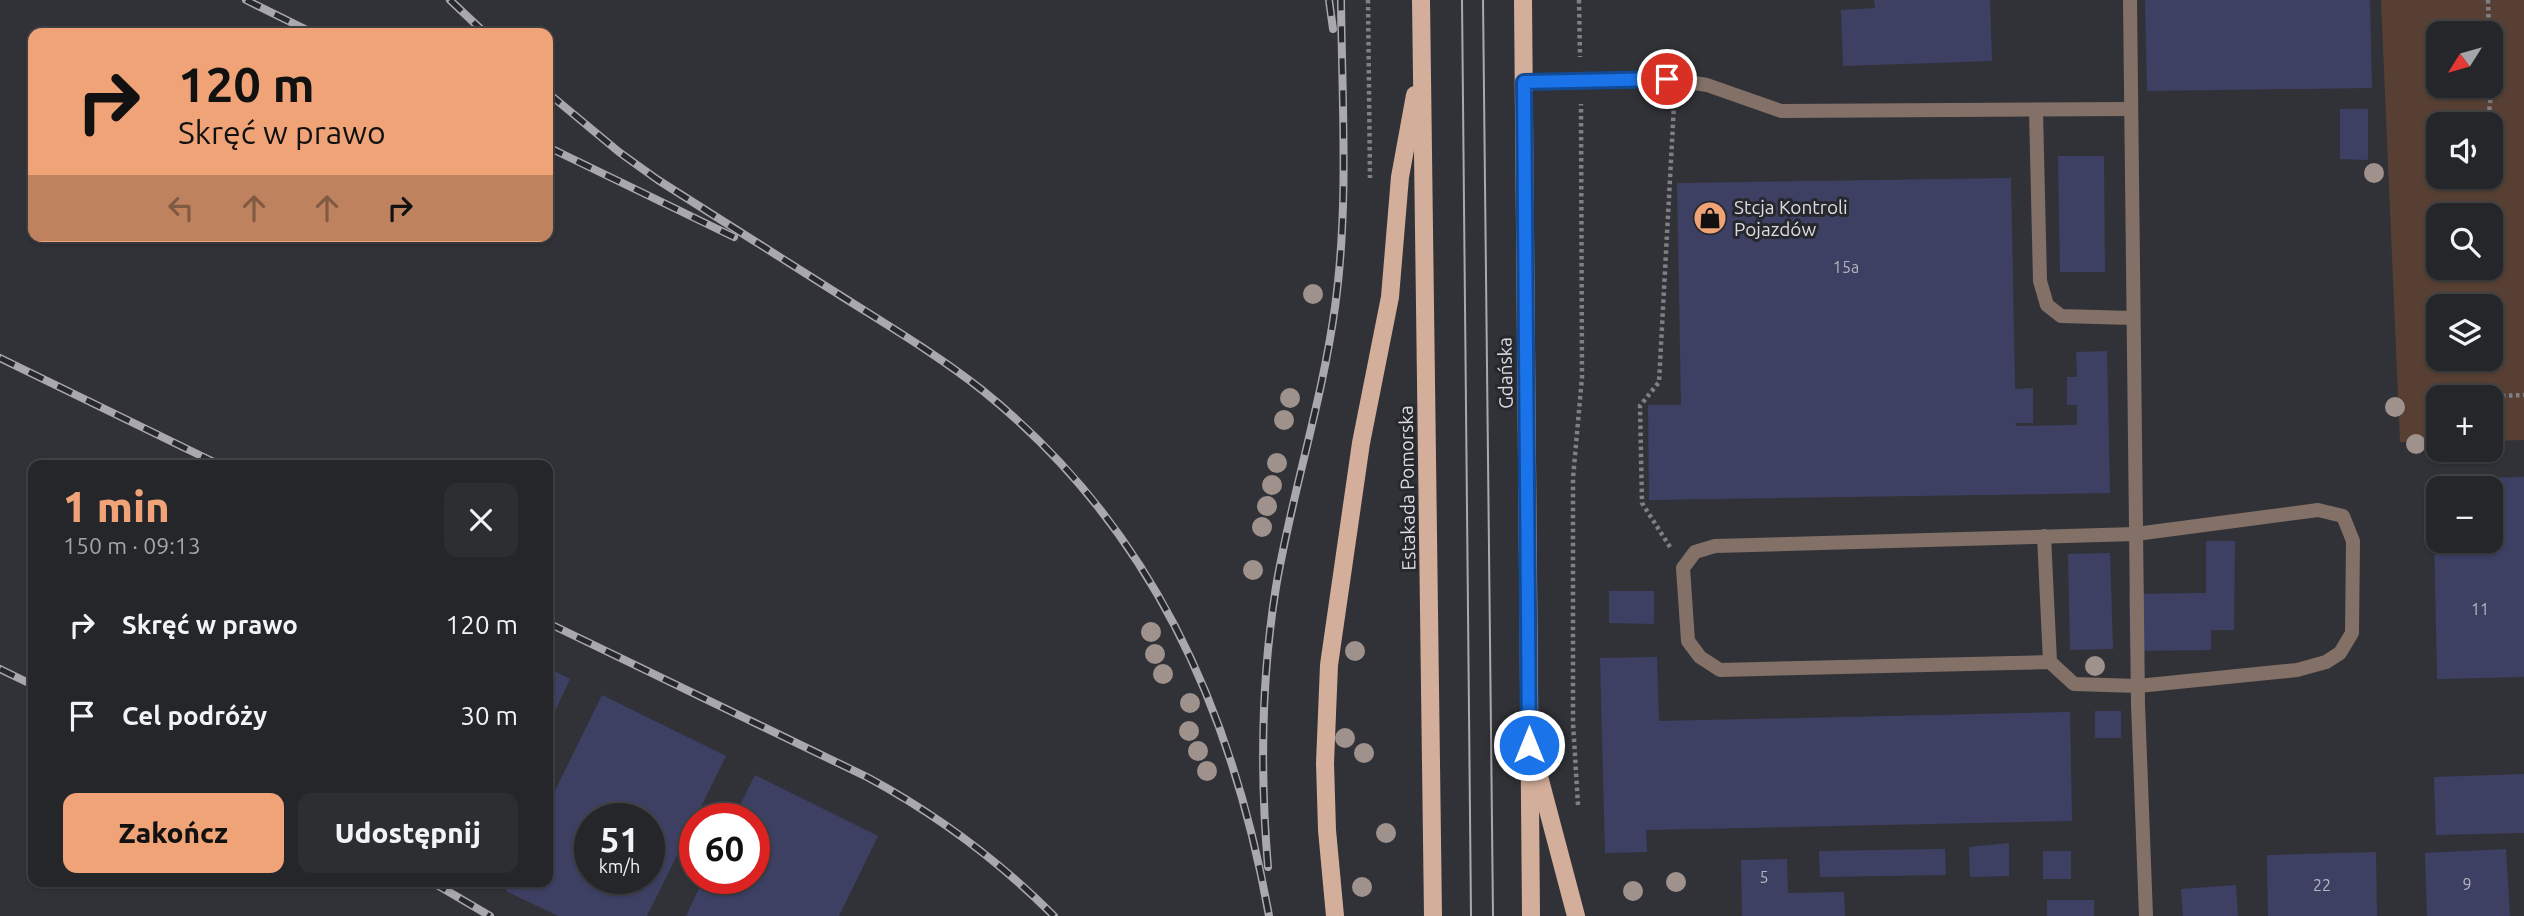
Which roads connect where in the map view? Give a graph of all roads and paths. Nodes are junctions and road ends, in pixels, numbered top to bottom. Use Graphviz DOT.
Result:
graph roads {
  1 [pos="1421,0"];
  2 [pos="1522,0"];
  3 [pos="1579,0"];
  4 [pos="2130,0"];
  5 [pos="2488,0"];
  6 [pos="2489,21"];
  7 [pos="1422,60"];
  8 [pos="1675,80"];
  9 [pos="1580,81"];
  10 [pos="1524,82"];
  11 [pos="2131,109"];
  12 [pos="2036,110"];
  13 [pos="2133,318"];
  14 [pos="2524,395"];
  15 [pos="2503,396"];
  16 [pos="2136,534"];
  17 [pos="2044,536"];
  18 [pos="1683,568"];
  19 [pos="2050,662"];
  20 [pos="2138,686"];
  21 [pos="1529,745"];
  22 [pos="1578,816"];
  23 [pos="1335,916"];
  24 [pos="1433,916"];
  25 [pos="1531,916"];
  26 [pos="1576,916"];
  27 [pos="2146,916"];
  1 -- 7 [label="main road"];
  2 -- 10 [label="main road, Gdańska"];
  3 -- 9 [label="path"];
  4 -- 11 [label="lane"];
  5 -- 6 [label="path"];
  7 -- 23 [label="main road"];
  7 -- 24 [label="main road, Estakada Pomorska"];
  8 -- 9 [label="lane"];
  8 -- 12 [label="lane"];
  8 -- 18 [label="path"];
  9 -- 10 [label="lane"];
  9 -- 22 [label="path"];
  10 -- 21 [label="main road, Gdańska"];
  11 -- 12 [label="lane"];
  11 -- 13 [label="lane"];
  12 -- 13 [label="lane"];
  13 -- 16 [label="lane"];
  14 -- 15 [label="path"];
  16 -- 17 [label="lane"];
  16 -- 20 [label="lane"];
  16 -- 20 [label="lane"];
  17 -- 18 [label="lane"];
  17 -- 19 [label="lane"];
  18 -- 19 [label="lane"];
  19 -- 20 [label="lane"];
  20 -- 27 [label="lane"];
  21 -- 25 [label="main road"];
  21 -- 26 [label="main road"];
}
